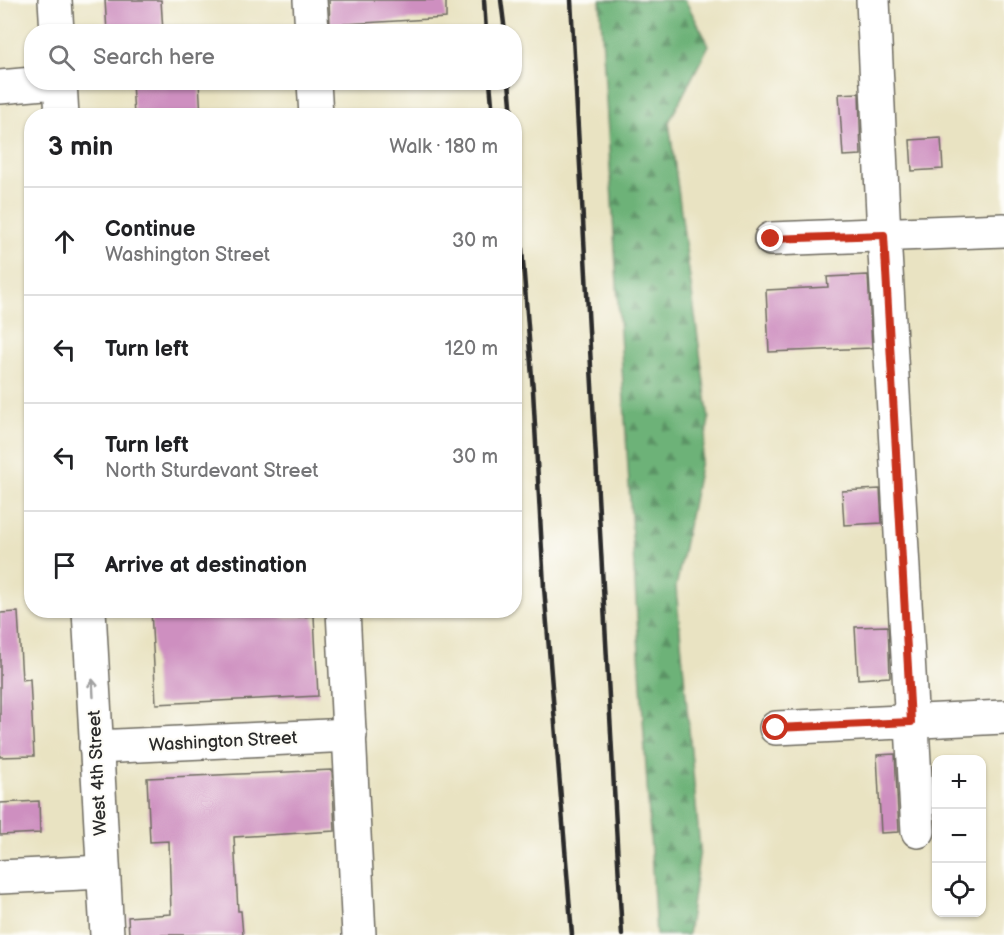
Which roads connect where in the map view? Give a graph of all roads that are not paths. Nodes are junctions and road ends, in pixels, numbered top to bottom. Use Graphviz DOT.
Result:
graph roads {
  1 [pos="55,0"];
  2 [pos="310,0"];
  3 [pos="873,0"];
  4 [pos="56,24"];
  5 [pos="312,24"];
  6 [pos="24,85"];
  7 [pos="0,87"];
  8 [pos="60,90"];
  9 [pos="314,90"];
  10 [pos="62,108"];
  11 [pos="316,108"];
  12 [pos="1004,230"];
  13 [pos="884,235"];
  14 [pos="771,239"];
  15 [pos="89,618"];
  16 [pos="344,618"];
  17 [pos="1004,717"];
  18 [pos="911,722"];
  19 [pos="776,728"];
  20 [pos="351,735"];
  21 [pos="96,747"];
  22 [pos="918,831"];
  23 [pos="103,872"];
  24 [pos="0,877"];
  25 [pos="107,935"];
  26 [pos="359,935"];
  1 -- 4 [label="street"];
  2 -- 5 [label="street"];
  3 -- 13 [label="street"];
  6 -- 7 [label="street"];
  8 -- 10 [label="street"];
  9 -- 11 [label="street"];
  12 -- 13 [label="street"];
  13 -- 14 [label="street"];
  13 -- 18 [label="street"];
  21 -- 15 [label="street, West 4th Street, one-way"];
  16 -- 20 [label="street"];
  17 -- 18 [label="street"];
  18 -- 19 [label="street"];
  18 -- 22 [label="street"];
  20 -- 21 [label="street, Washington Street"];
  20 -- 26 [label="street"];
  21 -- 23 [label="street, West 4th Street"];
  23 -- 24 [label="street"];
  23 -- 25 [label="street, West 4th Street"];
}
